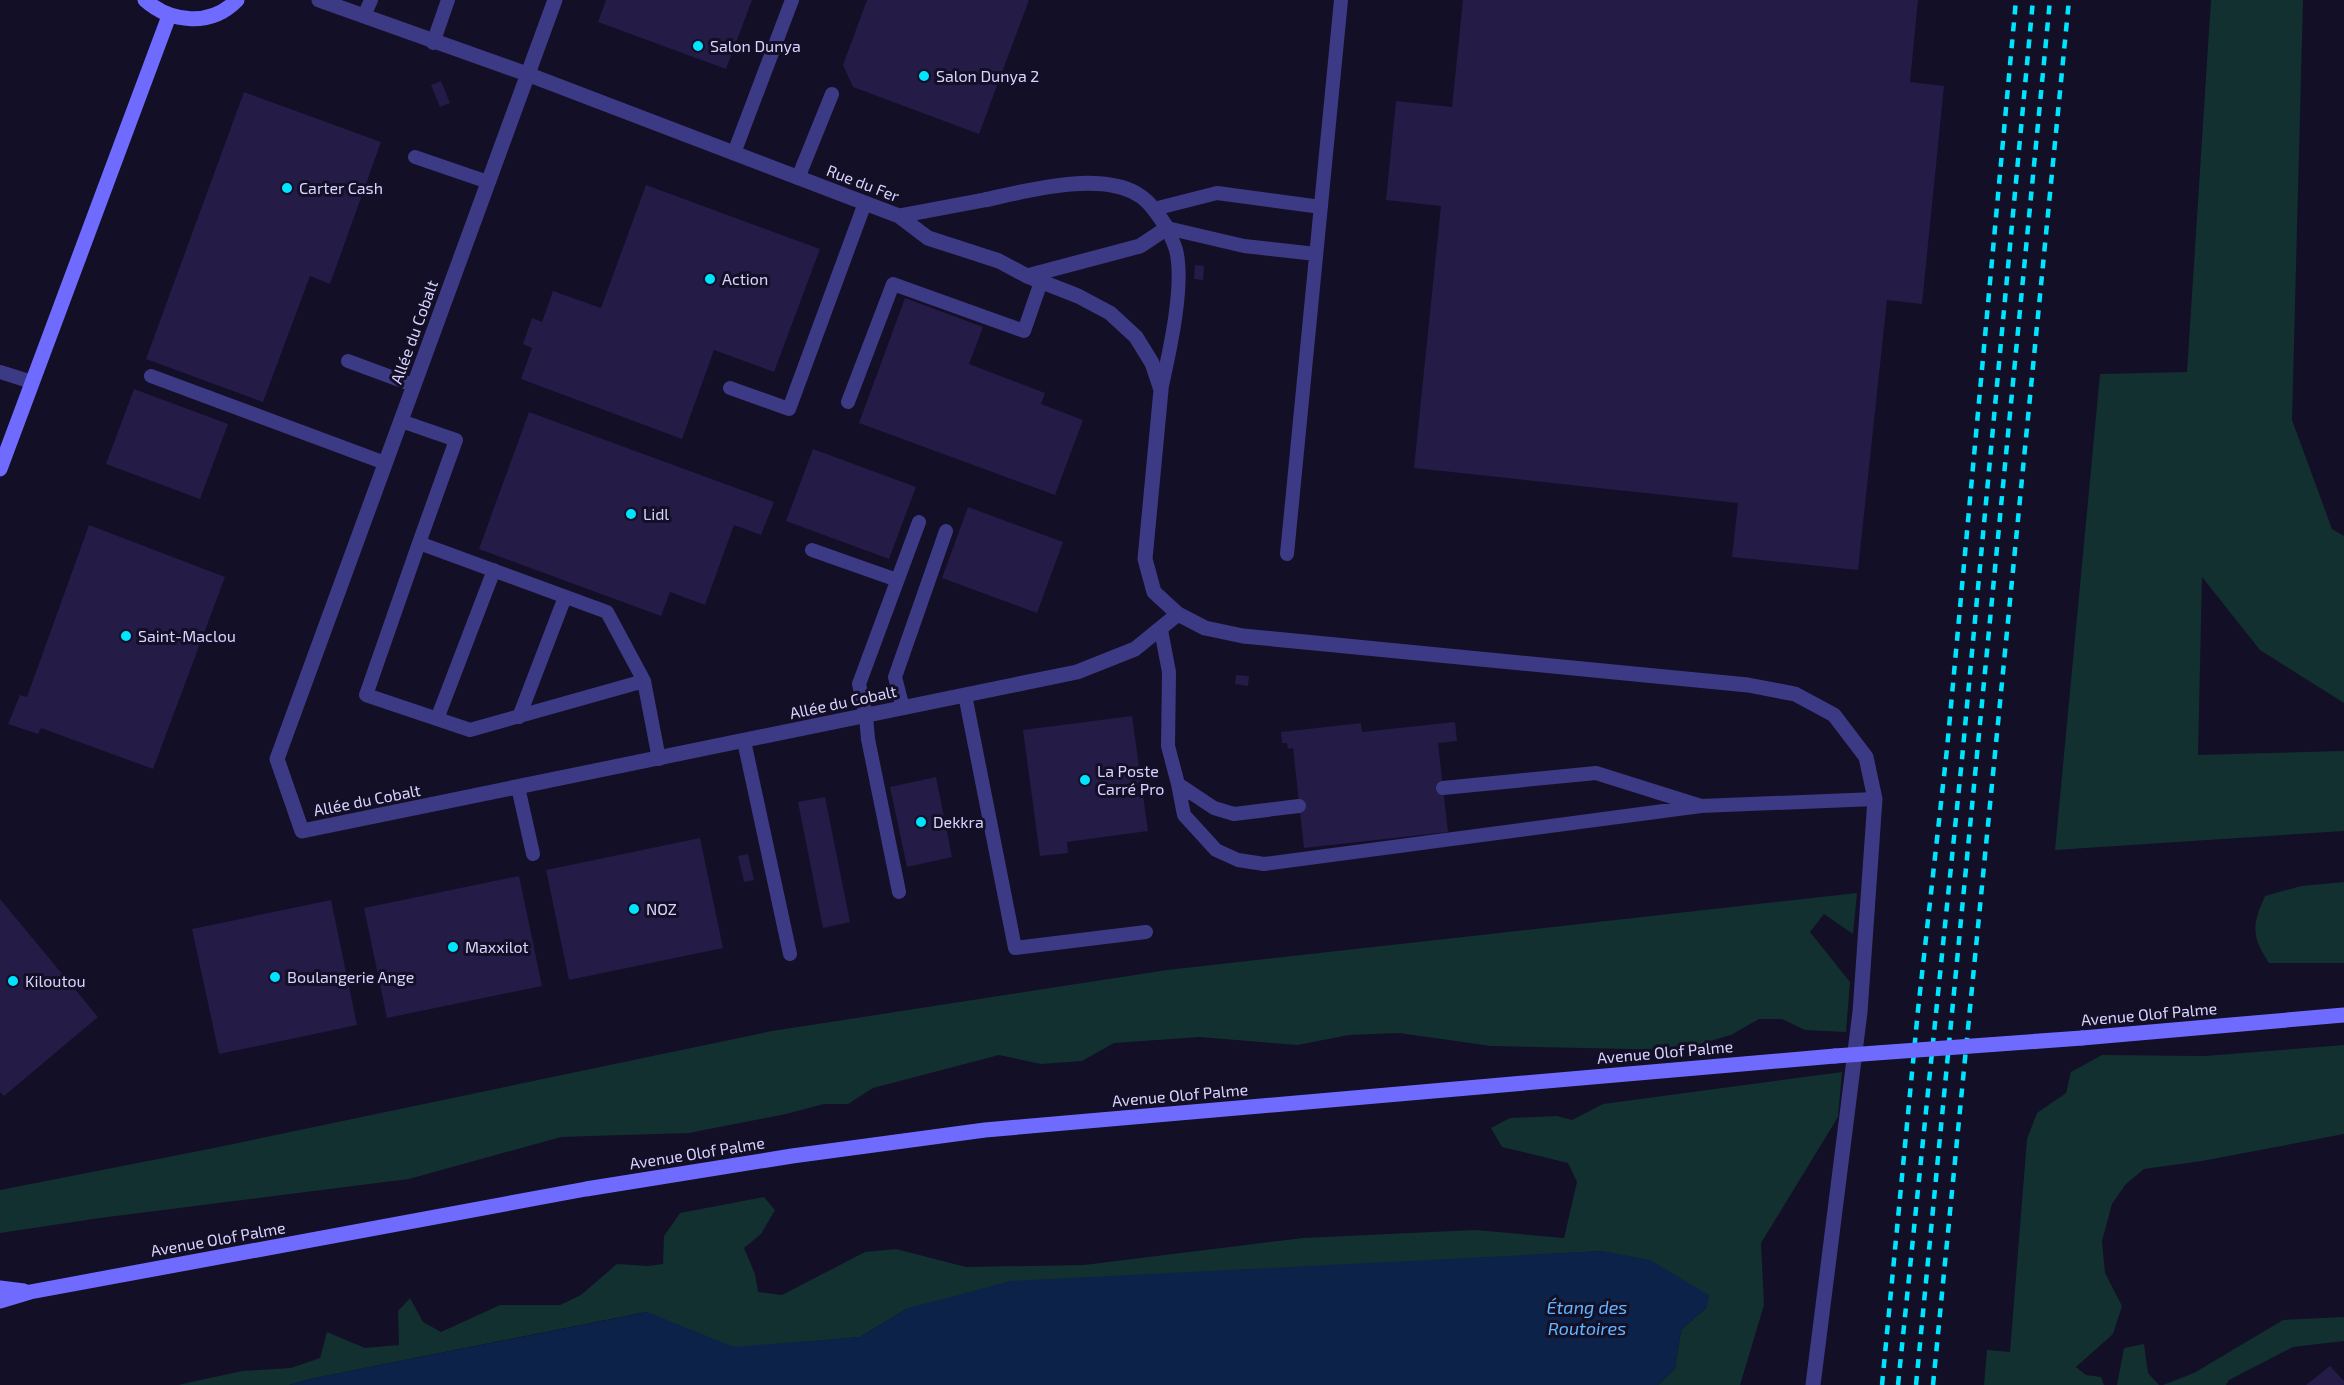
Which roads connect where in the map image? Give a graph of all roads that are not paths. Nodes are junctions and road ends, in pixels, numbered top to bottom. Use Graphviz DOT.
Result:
graph roads {
  1 [pos="145,0"];
  2 [pos="237,0"];
  3 [pos="319,0"];
  4 [pos="371,0"];
  5 [pos="448,0"];
  6 [pos="555,0"];
  7 [pos="792,0"];
  8 [pos="1341,0"];
  9 [pos="169,16"];
  10 [pos="364,16"];
  11 [pos="434,43"];
  12 [pos="527,75"];
  13 [pos="832,94"];
  14 [pos="734,153"];
  15 [pos="415,157"];
  16 [pos="798,178"];
  17 [pos="488,182"];
  18 [pos="865,203"];
  19 [pos="1321,207"];
  20 [pos="1154,209"];
  21 [pos="898,216"];
  22 [pos="1167,228"];
  23 [pos="1316,254"];
  24 [pos="1034,279"];
  25 [pos="348,361"];
  26 [pos="0,372"];
  27 [pos="151,376"];
  28 [pos="32,382"];
  29 [pos="413,386"];
  30 [pos="730,388"];
  31 [pos="1161,390"];
  32 [pos="848,402"];
  33 [pos="400,421"];
  34 [pos="385,463"];
  35 [pos="0,469"];
  36 [pos="919,522"];
  37 [pos="946,531"];
  38 [pos="419,543"];
  39 [pos="812,550"];
  40 [pos="1287,554"];
  41 [pos="494,570"];
  42 [pos="897,580"];
  43 [pos="565,597"];
  44 [pos="1178,614"];
  45 [pos="1161,630"];
  46 [pos="644,681"];
  47 [pos="965,695"];
  48 [pos="903,708"];
  49 [pos="866,716"];
  50 [pos="519,717"];
  51 [pos="437,719"];
  52 [pos="744,741"];
  53 [pos="658,759"];
  54 [pos="1178,784"];
  55 [pos="518,787"];
  56 [pos="1443,788"];
  57 [pos="1875,799"];
  58 [pos="1299,806"];
  59 [pos="1701,806"];
  60 [pos="533,854"];
  61 [pos="899,892"];
  62 [pos="1146,932"];
  63 [pos="790,954"];
  64 [pos="2344,1015"];
  65 [pos="0,1288"];
  66 [pos="30,1292"];
  67 [pos="0,1301"];
  68 [pos="1813,1385"];
  1 -- 9 [label="main road"];
  2 -- 9 [label="main road"];
  3 -- 10 [label="street, Rue du Fer"];
  4 -- 10 [label="lane"];
  5 -- 11 [label="lane"];
  6 -- 12 [label="street, Allée du Cobalt"];
  7 -- 14 [label="lane"];
  8 -- 19 [label="lane"];
  9 -- 28 [label="main road"];
  10 -- 11 [label="street, Rue du Fer"];
  11 -- 12 [label="street, Rue du Fer"];
  12 -- 14 [label="street, Rue du Fer"];
  12 -- 17 [label="street, Allée du Cobalt"];
  13 -- 16 [label="lane"];
  14 -- 16 [label="street, Rue du Fer"];
  15 -- 17 [label="lane"];
  16 -- 18 [label="street, Rue du Fer"];
  17 -- 29 [label="street, Allée du Cobalt"];
  18 -- 21 [label="street, Rue du Fer"];
  18 -- 30 [label="lane"];
  19 -- 20 [label="lane"];
  19 -- 23 [label="lane"];
  20 -- 21 [label="street"];
  20 -- 22 [label="street"];
  21 -- 24 [label="street, Rue du Fer"];
  22 -- 23 [label="lane"];
  22 -- 24 [label="street"];
  22 -- 31 [label="lane"];
  23 -- 40 [label="lane"];
  24 -- 31 [label="street, Rue du Fer"];
  24 -- 32 [label="lane"];
  25 -- 29 [label="lane"];
  26 -- 28 [label="lane"];
  27 -- 34 [label="lane"];
  28 -- 35 [label="main road"];
  29 -- 33 [label="street, Allée du Cobalt"];
  31 -- 44 [label="street, Rue du Fer"];
  33 -- 34 [label="street, Allée du Cobalt"];
  33 -- 38 [label="lane"];
  34 -- 55 [label="street, Allée du Cobalt"];
  36 -- 42 [label="lane"];
  37 -- 48 [label="lane"];
  38 -- 41 [label="lane"];
  38 -- 51 [label="lane"];
  39 -- 42 [label="lane"];
  41 -- 43 [label="lane"];
  41 -- 51 [label="lane"];
  42 -- 49 [label="lane"];
  43 -- 46 [label="lane"];
  43 -- 50 [label="lane"];
  44 -- 45 [label="street, Allée du Cobalt"];
  44 -- 57 [label="street, Rue du Fer"];
  45 -- 47 [label="street, Allée du Cobalt"];
  45 -- 54 [label="lane"];
  46 -- 50 [label="lane"];
  46 -- 53 [label="lane"];
  47 -- 48 [label="street, Allée du Cobalt"];
  47 -- 62 [label="lane"];
  48 -- 49 [label="street, Allée du Cobalt"];
  49 -- 52 [label="street, Allée du Cobalt"];
  49 -- 61 [label="lane"];
  50 -- 51 [label="lane"];
  52 -- 53 [label="street, Allée du Cobalt"];
  52 -- 63 [label="lane"];
  53 -- 55 [label="street, Allée du Cobalt"];
  54 -- 58 [label="lane"];
  54 -- 59 [label="lane"];
  55 -- 60 [label="lane"];
  56 -- 59 [label="lane"];
  57 -- 59 [label="lane"];
  57 -- 68 [label="street, Rue du Fer"];
  64 -- 66 [label="main road, Avenue Olof Palme, bridge"];
  65 -- 66 [label="main road, Avenue Olof Palme"];
  66 -- 67 [label="main road, Avenue Olof Palme"];
}
